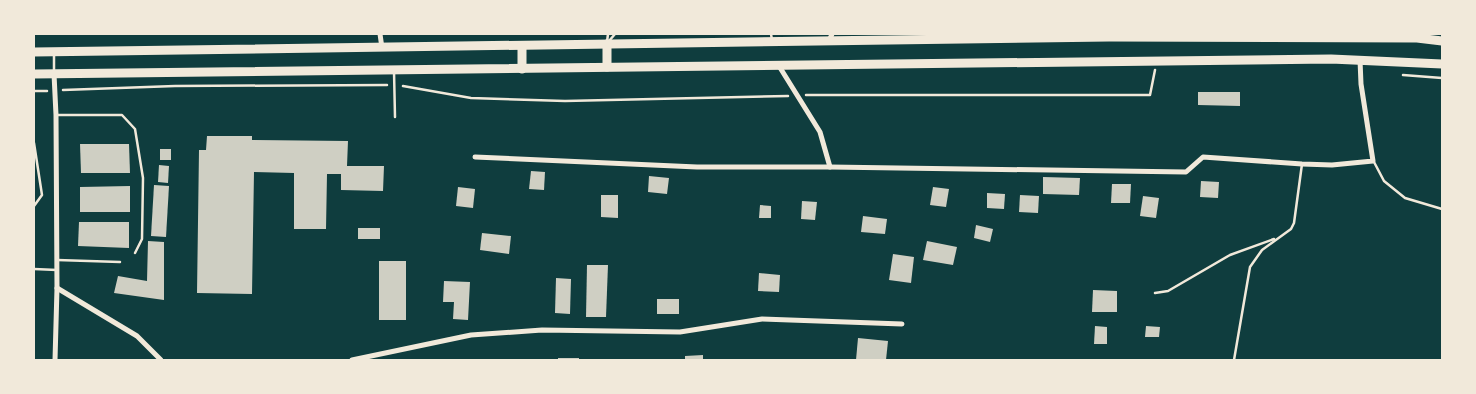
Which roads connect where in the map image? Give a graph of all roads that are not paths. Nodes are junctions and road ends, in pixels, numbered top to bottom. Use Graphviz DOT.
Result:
graph roads {
  1 [pos="380,34"];
  2 [pos="608,34"];
  3 [pos="615,34"];
  4 [pos="1109,35"];
  5 [pos="1414,36"];
  6 [pos="830,37"];
  7 [pos="772,38"];
  8 [pos="1442,41"];
  9 [pos="607,44"];
  10 [pos="522,46"];
  11 [pos="382,48"];
  12 [pos="34,52"];
  13 [pos="54,52"];
  14 [pos="1360,60"];
  15 [pos="1442,64"];
  16 [pos="779,65"];
  17 [pos="607,67"];
  18 [pos="522,68"];
  19 [pos="394,70"];
  20 [pos="34,74"];
  21 [pos="54,74"];
  22 [pos="56,115"];
  23 [pos="395,117"];
  24 [pos="34,143"];
  25 [pos="475,157"];
  26 [pos="1373,161"];
  27 [pos="1302,164"];
  28 [pos="830,167"];
  29 [pos="34,206"];
  30 [pos="1442,209"];
  31 [pos="1277,237"];
  32 [pos="135,253"];
  33 [pos="56,260"];
  34 [pos="120,262"];
  35 [pos="34,269"];
  36 [pos="57,271"];
  37 [pos="57,288"];
  38 [pos="1155,293"];
  39 [pos="902,324"];
  40 [pos="55,358"];
  41 [pos="161,360"];
  42 [pos="352,360"];
  43 [pos="1234,360"];
  1 -- 11 [label="street"];
  2 -- 9 [label="lane"];
  3 -- 9 [label="lane"];
  4 -- 5 [label="main road"];
  4 -- 6 [label="main road"];
  5 -- 8 [label="main road"];
  6 -- 7 [label="main road"];
  7 -- 9 [label="main road"];
  9 -- 10 [label="main road"];
  9 -- 17 [label="main road"];
  10 -- 11 [label="main road"];
  10 -- 18 [label="main road"];
  11 -- 13 [label="main road"];
  12 -- 13 [label="main road"];
  13 -- 21 [label="lane"];
  14 -- 15 [label="main road"];
  14 -- 16 [label="main road"];
  14 -- 26 [label="street"];
  16 -- 17 [label="main road"];
  16 -- 28 [label="street"];
  17 -- 18 [label="main road"];
  18 -- 19 [label="main road"];
  19 -- 21 [label="main road"];
  19 -- 23 [label="lane"];
  20 -- 21 [label="main road"];
  21 -- 22 [label="street"];
  22 -- 32 [label="lane"];
  22 -- 33 [label="street"];
  24 -- 29 [label="lane"];
  25 -- 28 [label="street"];
  26 -- 27 [label="street"];
  26 -- 30 [label="lane"];
  27 -- 28 [label="street"];
  27 -- 31 [label="lane"];
  31 -- 38 [label="lane"];
  31 -- 43 [label="lane"];
  33 -- 34 [label="lane"];
  33 -- 36 [label="lane"];
  35 -- 36 [label="lane"];
  36 -- 37 [label="street"];
  37 -- 40 [label="street"];
  37 -- 41 [label="street"];
  39 -- 42 [label="street"];
}
